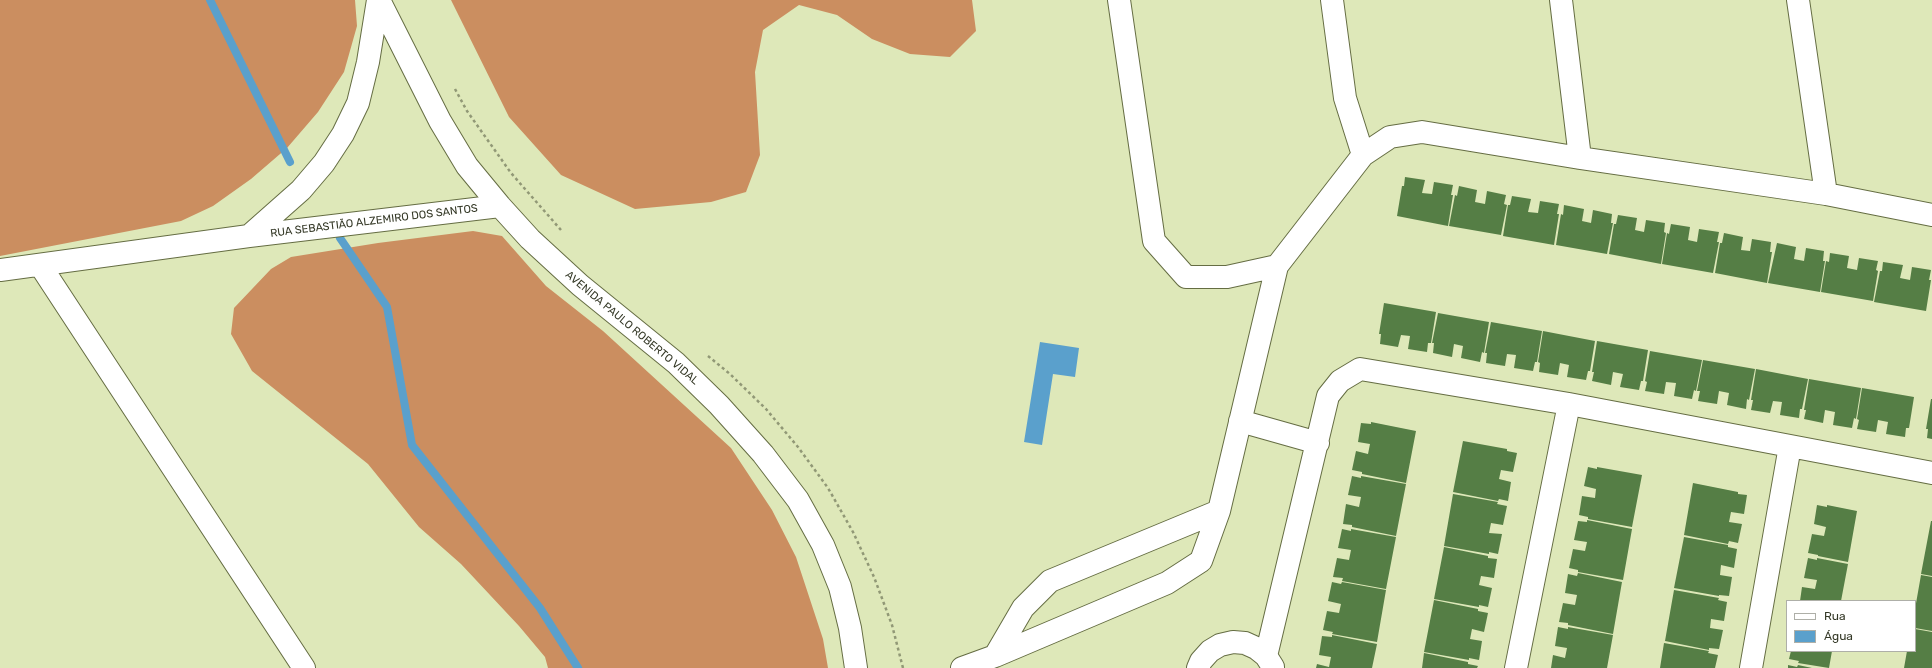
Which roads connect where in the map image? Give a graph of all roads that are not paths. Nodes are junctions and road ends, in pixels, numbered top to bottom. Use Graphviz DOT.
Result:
graph roads {
  1 [pos="378,0"];
  2 [pos="1119,0"];
  3 [pos="1332,0"];
  4 [pos="1561,0"];
  5 [pos="1798,0"];
  6 [pos="1364,155"];
  7 [pos="1580,158"];
  8 [pos="1826,194"];
  9 [pos="500,206"];
  10 [pos="1932,215"];
  11 [pos="249,236"];
  12 [pos="40,264"];
  13 [pos="1277,266"];
  14 [pos="0,270"];
  15 [pos="1569,404"];
  16 [pos="1240,421"];
  17 [pos="1318,443"];
  18 [pos="1790,446"];
  19 [pos="1932,473"];
  20 [pos="1219,511"];
  21 [pos="995,656"];
  22 [pos="1269,662"];
  23 [pos="1194,666"];
  24 [pos="304,668"];
  25 [pos="856,668"];
  26 [pos="962,668"];
  27 [pos="1516,668"];
  28 [pos="1751,668"];
  1 -- 9 [label="street, AVENIDA PAULO ROBERTO VIDAL"];
  1 -- 11 [label="street, RUA SEBASTIÃO ALZEMIRO DOS SANTOS"];
  2 -- 13 [label="street"];
  3 -- 6 [label="street"];
  4 -- 7 [label="street"];
  5 -- 8 [label="street"];
  6 -- 7 [label="street"];
  6 -- 13 [label="street"];
  7 -- 8 [label="street"];
  8 -- 10 [label="street"];
  9 -- 11 [label="street, RUA SEBASTIÃO ALZEMIRO DOS SANTOS"];
  9 -- 25 [label="street, AVENIDA PAULO ROBERTO VIDAL"];
  11 -- 12 [label="street, RUA SEBASTIÃO ALZEMIRO DOS SANTOS"];
  12 -- 14 [label="street, RUA SEBASTIÃO ALZEMIRO DOS SANTOS"];
  12 -- 24 [label="street"];
  13 -- 16 [label="street"];
  15 -- 17 [label="street"];
  15 -- 18 [label="street"];
  15 -- 27 [label="street"];
  16 -- 17 [label="street"];
  16 -- 20 [label="street"];
  17 -- 22 [label="street"];
  18 -- 19 [label="street"];
  18 -- 28 [label="street"];
  20 -- 21 [label="street"];
  20 -- 21 [label="street"];
  21 -- 26 [label="street"];
  22 -- 23 [label="street"];
}
